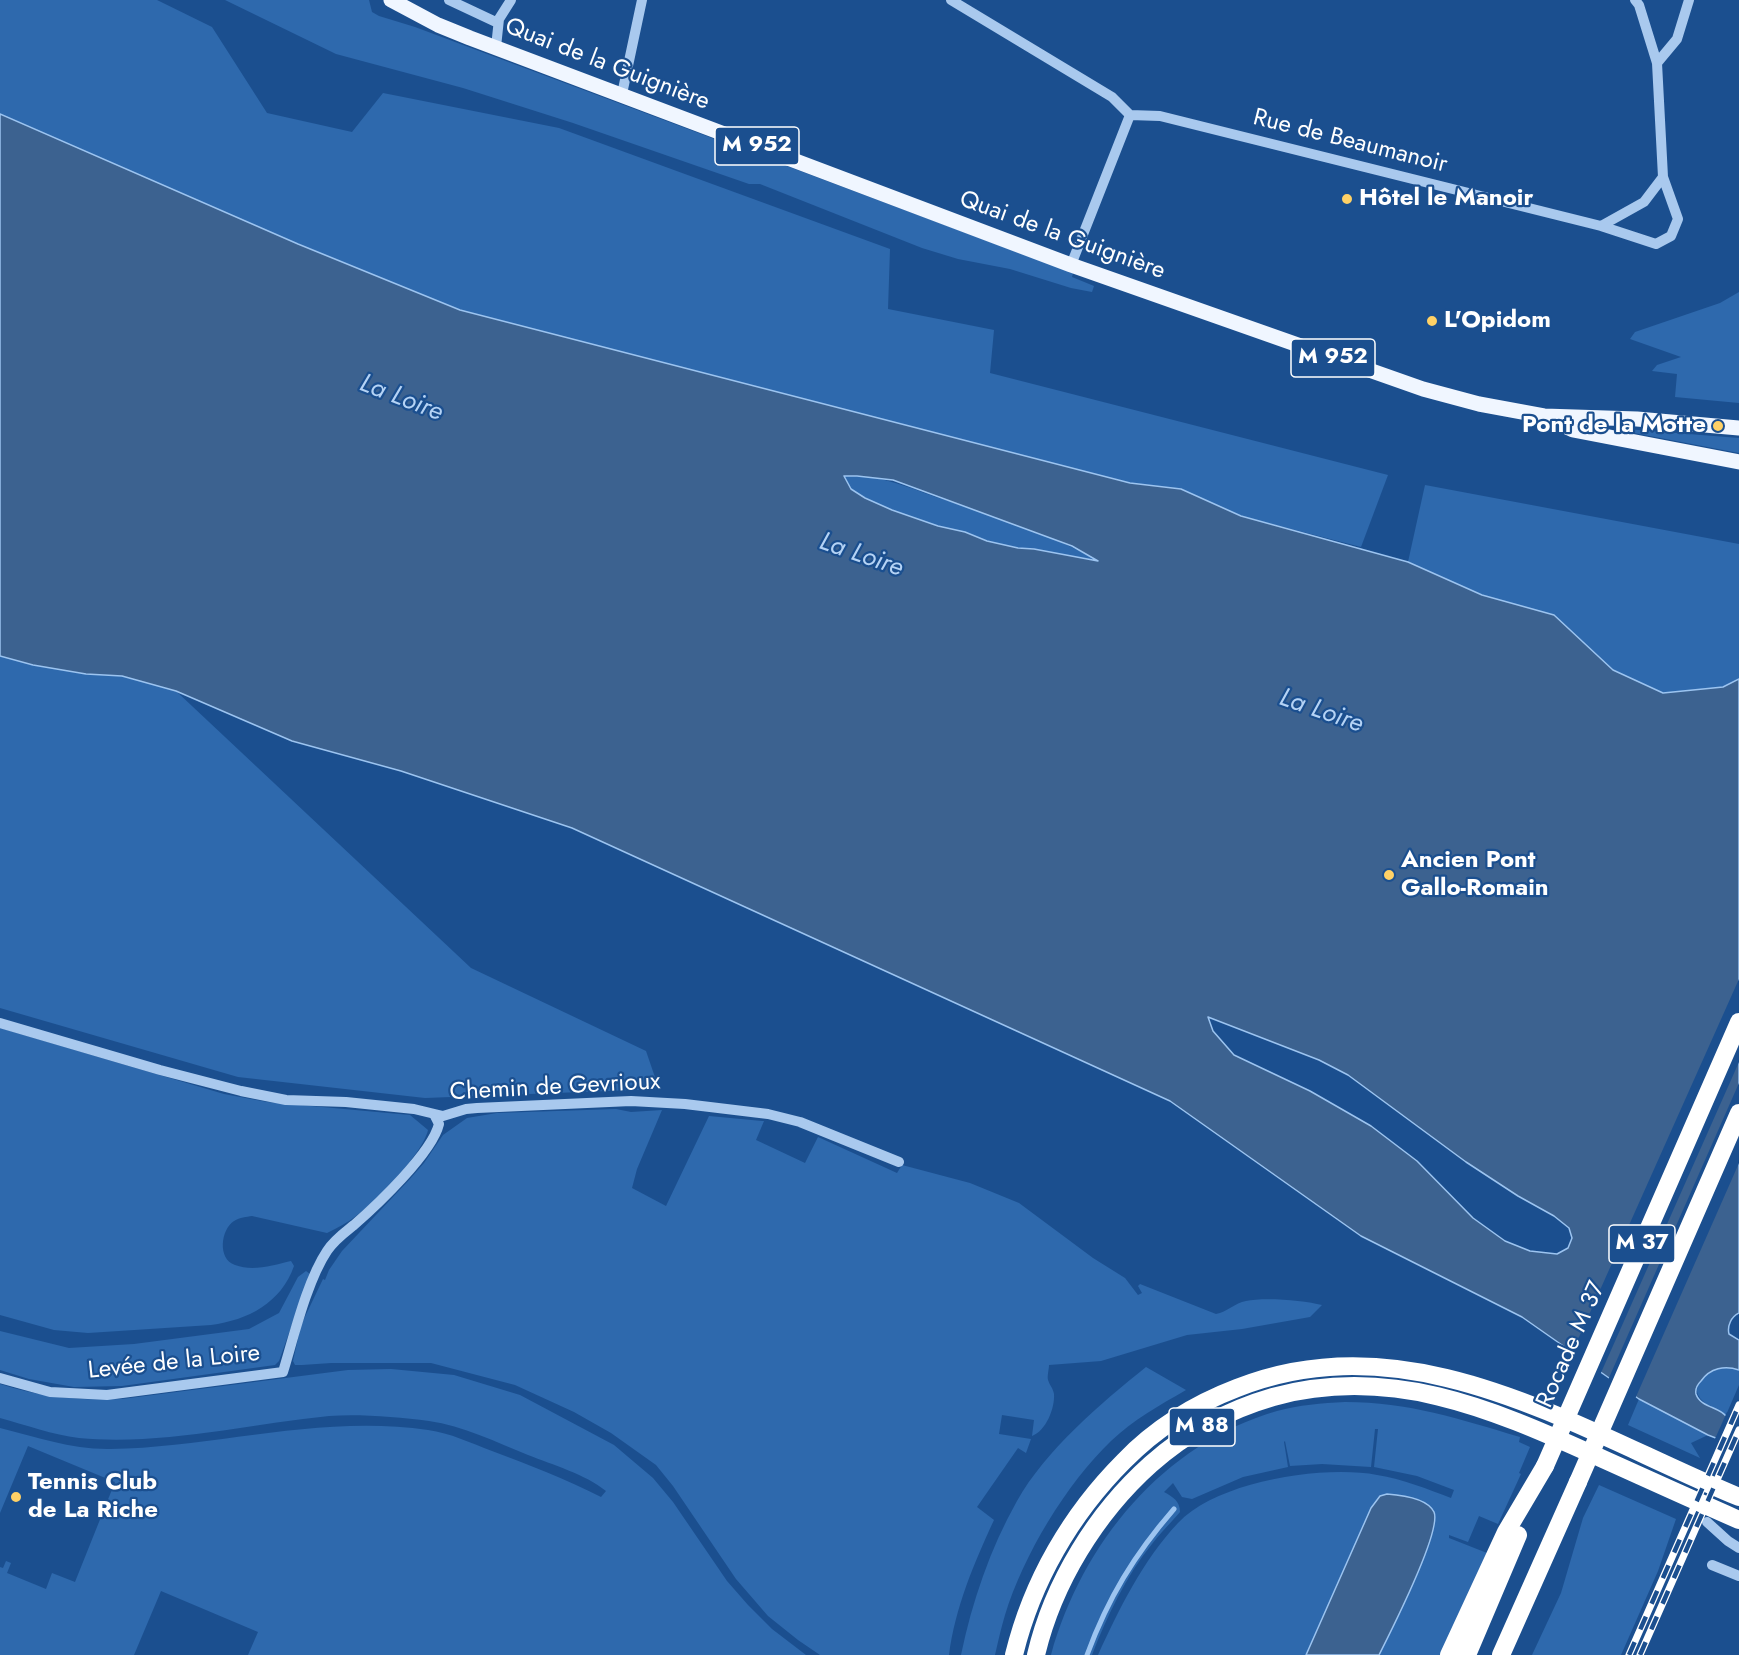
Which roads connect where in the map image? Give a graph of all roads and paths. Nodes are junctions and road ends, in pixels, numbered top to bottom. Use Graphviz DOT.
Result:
graph roads {
  1 [pos="391,0"];
  2 [pos="449,0"];
  3 [pos="511,0"];
  4 [pos="642,0"];
  5 [pos="951,0"];
  6 [pos="1635,0"];
  7 [pos="1689,0"];
  8 [pos="498,23"];
  9 [pos="496,47"];
  10 [pos="1657,63"];
  11 [pos="622,94"];
  12 [pos="1130,115"];
  13 [pos="1663,177"];
  14 [pos="1601,226"];
  15 [pos="1071,264"];
  16 [pos="1544,416"];
  17 [pos="1739,428"];
  18 [pos="1739,462"];
  19 [pos="1739,1022"];
  20 [pos="0,1023"];
  21 [pos="1739,1113"];
  22 [pos="434,1114"];
  23 [pos="899,1162"];
  24 [pos="0,1378"];
  25 [pos="1545,1466"];
  26 [pos="1739,1497"];
  27 [pos="1739,1520"];
  28 [pos="1707,1522"];
  29 [pos="1739,1548"];
  30 [pos="1712,1565"];
  31 [pos="1739,1576"];
  32 [pos="1014,1655"];
  33 [pos="1036,1655"];
  34 [pos="1449,1655"];
  35 [pos="1467,1655"];
  36 [pos="1501,1655"];
  1 -- 9 [label="main road, Quai de la Guignière / M 952"];
  2 -- 8 [label="street"];
  3 -- 8 [label="street"];
  4 -- 11 [label="street"];
  5 -- 12 [label="street"];
  6 -- 10 [label="street"];
  7 -- 10 [label="street"];
  8 -- 9 [label="street"];
  9 -- 11 [label="main road, Quai de la Guignière / M 952"];
  10 -- 13 [label="street"];
  11 -- 15 [label="main road, Quai de la Guignière / M 952"];
  12 -- 14 [label="street, Rue de Beaumanoir"];
  12 -- 15 [label="street"];
  13 -- 14 [label="street"];
  13 -- 14 [label="street, Rue de Beaumanoir"];
  15 -- 16 [label="main road, Quai de la Guignière / M 952"];
  16 -- 17 [label="main road, Quai de la Guignière / M 952"];
  16 -- 18 [label="main road"];
  19 -- 25 [label="highway, Rocade M 37 / M 37, bridge"];
  20 -- 22 [label="street, Chemin de Gevrioux"];
  21 -- 36 [label="highway, M 37, bridge"];
  22 -- 23 [label="street, Chemin de Gevrioux"];
  22 -- 24 [label="street, Levée de la Loire"];
  25 -- 34 [label="highway"];
  25 -- 35 [label="highway, Rocade M 37 / M 37"];
  26 -- 32 [label="highway, M 88"];
  27 -- 33 [label="highway, M 88"];
  28 -- 29 [label="street"];
  30 -- 31 [label="street"];
}
